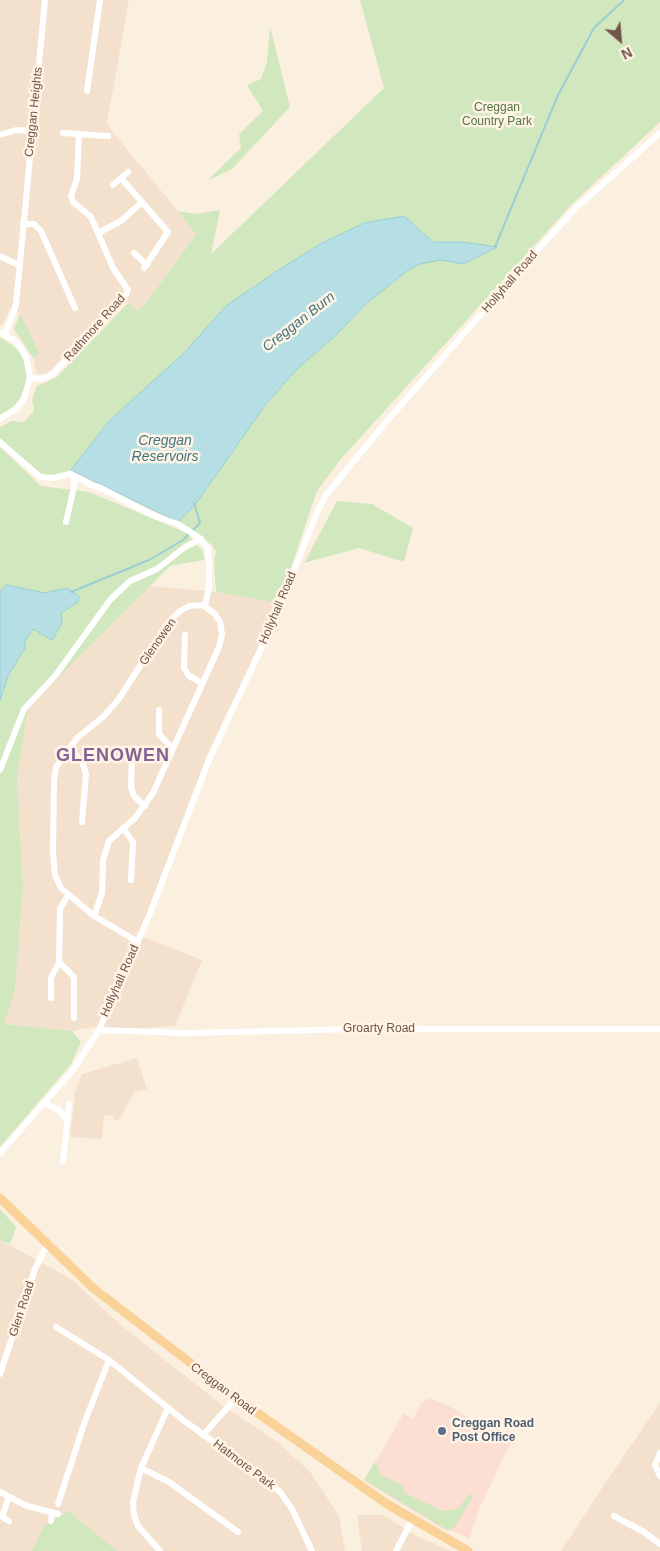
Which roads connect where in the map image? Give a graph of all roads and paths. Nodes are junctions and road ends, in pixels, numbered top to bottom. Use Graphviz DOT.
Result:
graph roads {
  1 [pos="45,0"];
  2 [pos="100,0"];
  3 [pos="87,91"];
  4 [pos="32,131"];
  5 [pos="63,133"];
  6 [pos="660,133"];
  7 [pos="79,134"];
  8 [pos="0,135"];
  9 [pos="108,136"];
  10 [pos="128,172"];
  11 [pos="121,178"];
  12 [pos="113,185"];
  13 [pos="142,202"];
  14 [pos="23,224"];
  15 [pos="98,233"];
  16 [pos="134,252"];
  17 [pos="0,256"];
  18 [pos="20,266"];
  19 [pos="75,308"];
  20 [pos="2,334"];
  21 [pos="30,378"];
  22 [pos="0,419"];
  23 [pos="0,442"];
  24 [pos="74,477"];
  25 [pos="66,522"];
  26 [pos="198,537"];
  27 [pos="206,606"];
  28 [pos="185,636"];
  29 [pos="202,683"];
  30 [pos="159,710"];
  31 [pos="69,748"];
  32 [pos="172,748"];
  33 [pos="132,758"];
  34 [pos="0,770"];
  35 [pos="145,806"];
  36 [pos="82,822"];
  37 [pos="123,828"];
  38 [pos="131,880"];
  39 [pos="68,895"];
  40 [pos="94,916"];
  41 [pos="138,942"];
  42 [pos="59,962"];
  43 [pos="51,998"];
  44 [pos="74,1018"];
  45 [pos="660,1029"];
  46 [pos="98,1030"];
  47 [pos="45,1104"];
  48 [pos="68,1104"];
  49 [pos="67,1120"];
  50 [pos="0,1152"];
  51 [pos="62,1162"];
  52 [pos="0,1198"];
  53 [pos="47,1245"];
  54 [pos="56,1327"];
  55 [pos="109,1360"];
  56 [pos="0,1374"];
  57 [pos="236,1398"];
  58 [pos="168,1408"];
  59 [pos="203,1435"];
  60 [pos="660,1453"];
  61 [pos="141,1468"];
  62 [pos="660,1476"];
  63 [pos="0,1492"];
  64 [pos="8,1498"];
  65 [pos="58,1504"];
  66 [pos="1,1516"];
  67 [pos="614,1516"];
  68 [pos="412,1520"];
  69 [pos="9,1521"];
  70 [pos="51,1521"];
  71 [pos="238,1532"];
  72 [pos="660,1544"];
  73 [pos="160,1551"];
  74 [pos="311,1551"];
  75 [pos="396,1551"];
  76 [pos="468,1551"];
  1 -- 4 [label="street, Creggan Heights"];
  2 -- 3 [label="street"];
  4 -- 8 [label="street"];
  4 -- 14 [label="street, Creggan Heights"];
  5 -- 7 [label="street"];
  6 -- 41 [label="street, Hollyhall Road"];
  7 -- 9 [label="street"];
  7 -- 15 [label="street, Rathmore Road"];
  10 -- 11 [label="street"];
  11 -- 12 [label="street"];
  11 -- 13 [label="street"];
  13 -- 15 [label="street"];
  13 -- 16 [label="street"];
  14 -- 18 [label="street, Creggan Heights"];
  14 -- 19 [label="street"];
  15 -- 21 [label="street, Rathmore Road"];
  17 -- 18 [label="street"];
  18 -- 20 [label="street, Creggan Heights"];
  20 -- 21 [label="street"];
  21 -- 22 [label="street"];
  23 -- 24 [label="street"];
  24 -- 25 [label="street"];
  24 -- 26 [label="street"];
  26 -- 27 [label="street"];
  26 -- 34 [label="street"];
  27 -- 29 [label="street"];
  27 -- 31 [label="street, Glenowen"];
  28 -- 29 [label="street"];
  29 -- 32 [label="street"];
  30 -- 32 [label="street"];
  31 -- 36 [label="street"];
  31 -- 39 [label="street, Glenowen"];
  32 -- 35 [label="street"];
  33 -- 35 [label="street"];
  35 -- 37 [label="street"];
  37 -- 38 [label="street"];
  37 -- 40 [label="street"];
  39 -- 40 [label="street, Glenowen"];
  39 -- 42 [label="street"];
  40 -- 41 [label="street, Glenowen"];
  41 -- 46 [label="street, Hollyhall Road"];
  42 -- 43 [label="street"];
  42 -- 44 [label="street"];
  45 -- 46 [label="street, Groarty Road"];
  46 -- 47 [label="street, Hollyhall Road"];
  47 -- 49 [label="street"];
  47 -- 50 [label="street, Hollyhall Road"];
  48 -- 49 [label="street"];
  49 -- 51 [label="street"];
  52 -- 53 [label="main road, Creggan Road"];
  53 -- 56 [label="street, Glen Road"];
  53 -- 57 [label="main road, Creggan Road"];
  54 -- 55 [label="street, Hatmore Park"];
  55 -- 58 [label="street, Hatmore Park"];
  55 -- 65 [label="street"];
  57 -- 59 [label="street, Hatmore Park"];
  57 -- 68 [label="main road, Creggan Road"];
  58 -- 59 [label="street, Hatmore Park"];
  58 -- 61 [label="street"];
  59 -- 74 [label="street, Hatmore Park"];
  60 -- 62 [label="street"];
  61 -- 71 [label="street"];
  61 -- 73 [label="street"];
  63 -- 64 [label="street"];
  64 -- 66 [label="street"];
  64 -- 70 [label="street"];
  66 -- 69 [label="street"];
  67 -- 72 [label="street"];
  68 -- 75 [label="street"];
  68 -- 76 [label="main road, Creggan Road"];
}
